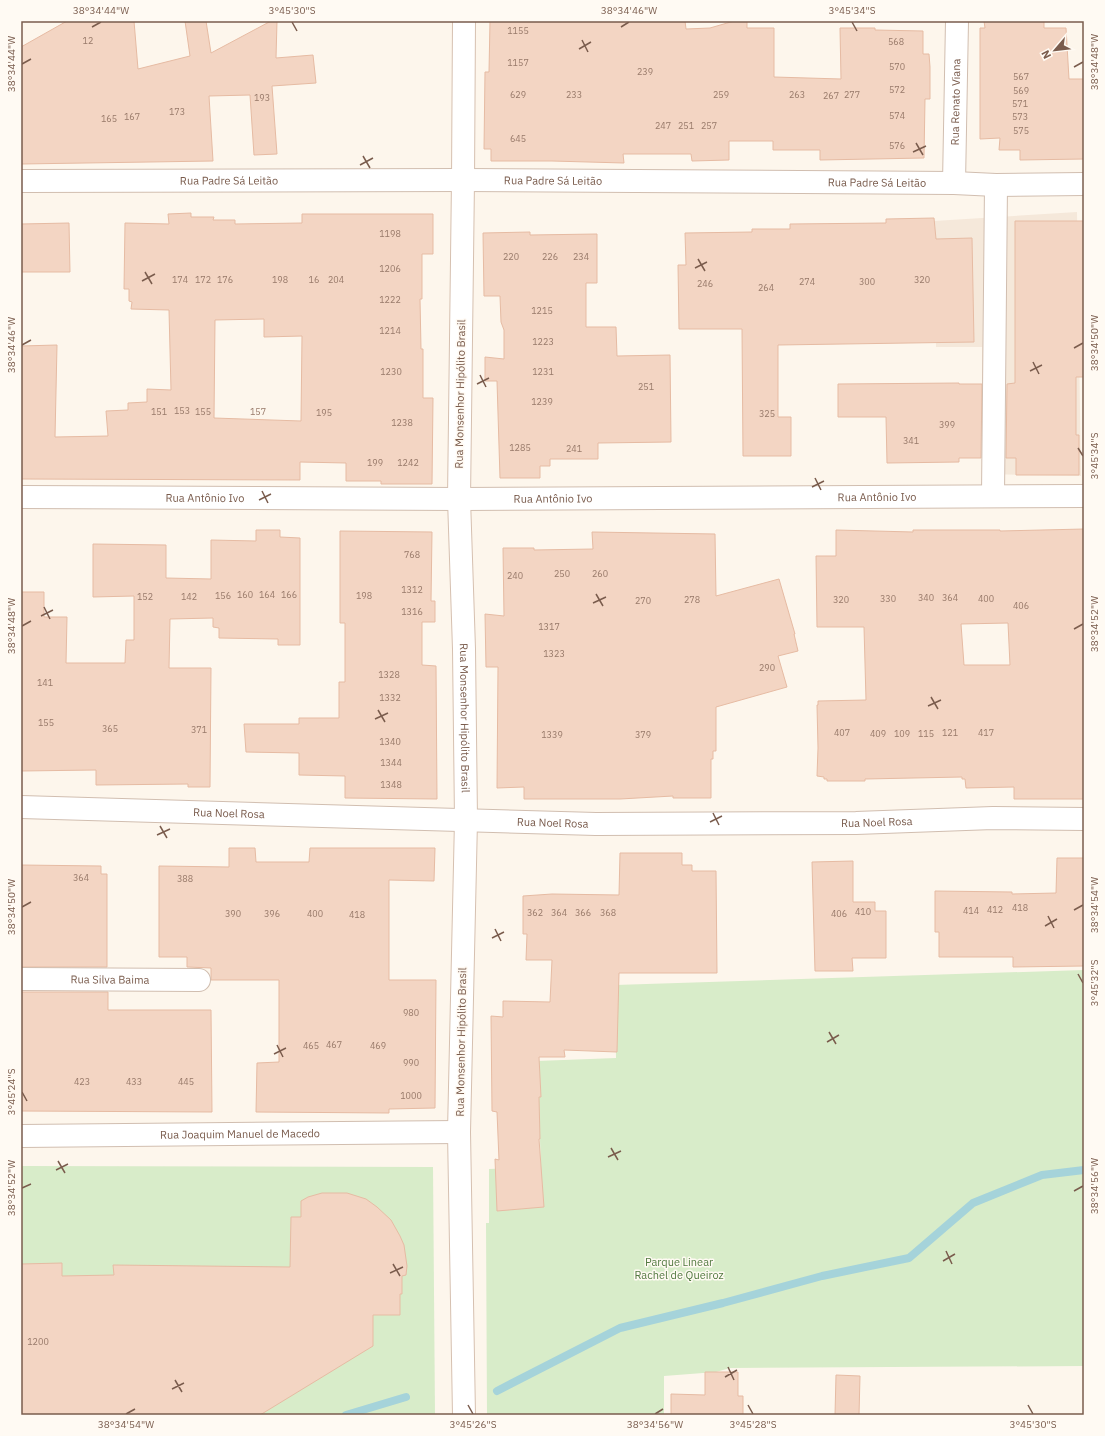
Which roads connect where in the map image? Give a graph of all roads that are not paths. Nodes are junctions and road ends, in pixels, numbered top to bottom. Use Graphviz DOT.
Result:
graph roads {
  1 [pos="464,21"];
  2 [pos="957,21"];
  3 [pos="463,180"];
  4 [pos="21,181"];
  5 [pos="954,183"];
  6 [pos="1084,184"];
  7 [pos="996,185"];
  8 [pos="992,496"];
  9 [pos="1084,496"];
  10 [pos="21,497"];
  11 [pos="459,499"];
  12 [pos="21,807"];
  13 [pos="1084,819"];
  14 [pos="466,820"];
  15 [pos="21,978"];
  16 [pos="199,980"];
  17 [pos="459,1132"];
  18 [pos="21,1136"];
  19 [pos="464,1415"];
  1 -- 3 [label="street, Rua Monsenhor Hipólito Brasil"];
  2 -- 5 [label="street, Rua Renato Viana"];
  3 -- 4 [label="street, Rua Padre Sá Leitão"];
  3 -- 5 [label="street, Rua Padre Sá Leitão"];
  3 -- 11 [label="street, Rua Monsenhor Hipólito Brasil"];
  5 -- 7 [label="street, Rua Padre Sá Leitão"];
  6 -- 7 [label="street, Rua Padre Sá Leitão"];
  7 -- 8 [label="street"];
  8 -- 9 [label="street, Rua Antônio Ivo"];
  8 -- 11 [label="street, Rua Antônio Ivo"];
  10 -- 11 [label="street, Rua Antônio Ivo"];
  11 -- 14 [label="street, Rua Monsenhor Hipólito Brasil"];
  12 -- 14 [label="street, Rua Noel Rosa"];
  13 -- 14 [label="street, Rua Noel Rosa"];
  14 -- 17 [label="street, Rua Monsenhor Hipólito Brasil"];
  15 -- 16 [label="street, Rua Silva Baima"];
  17 -- 18 [label="street, Rua Joaquim Manuel de Macedo"];
  17 -- 19 [label="street, Rua Monsenhor Hipólito Brasil"];
}
